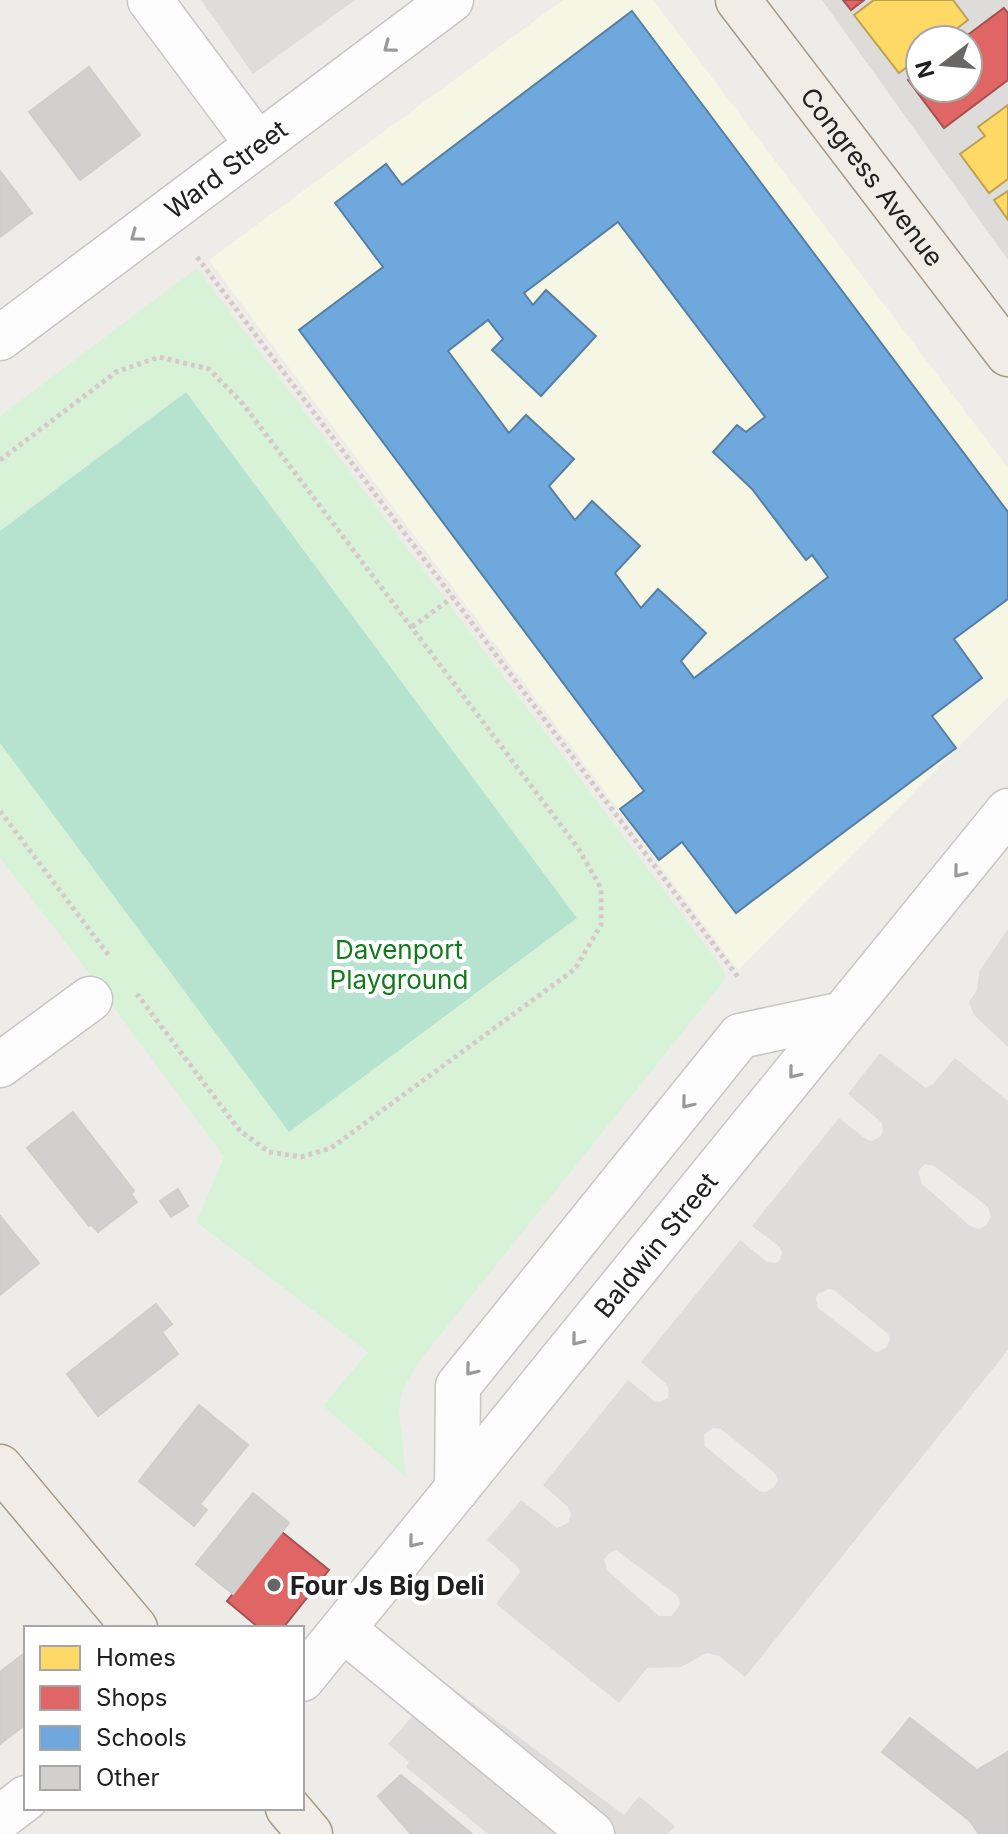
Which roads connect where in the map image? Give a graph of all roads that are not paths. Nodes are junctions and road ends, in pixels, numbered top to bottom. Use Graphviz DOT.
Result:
graph roads {
  1 [pos="150,0"];
  2 [pos="451,0"];
  3 [pos="738,0"];
  4 [pos="258,145"];
  5 [pos="0,338"];
  6 [pos="1008,354"];
  7 [pos="1008,811"];
  8 [pos="90,999"];
  9 [pos="843,1014"];
  10 [pos="0,1065"];
  11 [pos="0,1467"];
  12 [pos="457,1489"];
  13 [pos="133,1626"];
  14 [pos="343,1629"];
  15 [pos="304,1677"];
  16 [pos="24,1800"];
  17 [pos="290,1810"];
  18 [pos="0,1818"];
  19 [pos="310,1834"];
  20 [pos="592,1834"];
  1 -- 4 [label="street"];
  2 -- 4 [label="street, Ward Street, one-way"];
  3 -- 6 [label="main road, Congress Avenue"];
  4 -- 5 [label="street, Ward Street, one-way"];
  7 -- 9 [label="street, Baldwin Street, one-way"];
  8 -- 10 [label="street"];
  9 -- 12 [label="street, Baldwin Street, one-way"];
  9 -- 12 [label="street, one-way"];
  11 -- 13 [label="main road"];
  12 -- 14 [label="street, Baldwin Street, one-way"];
  14 -- 15 [label="street, Baldwin Street"];
  14 -- 20 [label="street"];
  16 -- 18 [label="street"];
  17 -- 19 [label="main road"];
}
